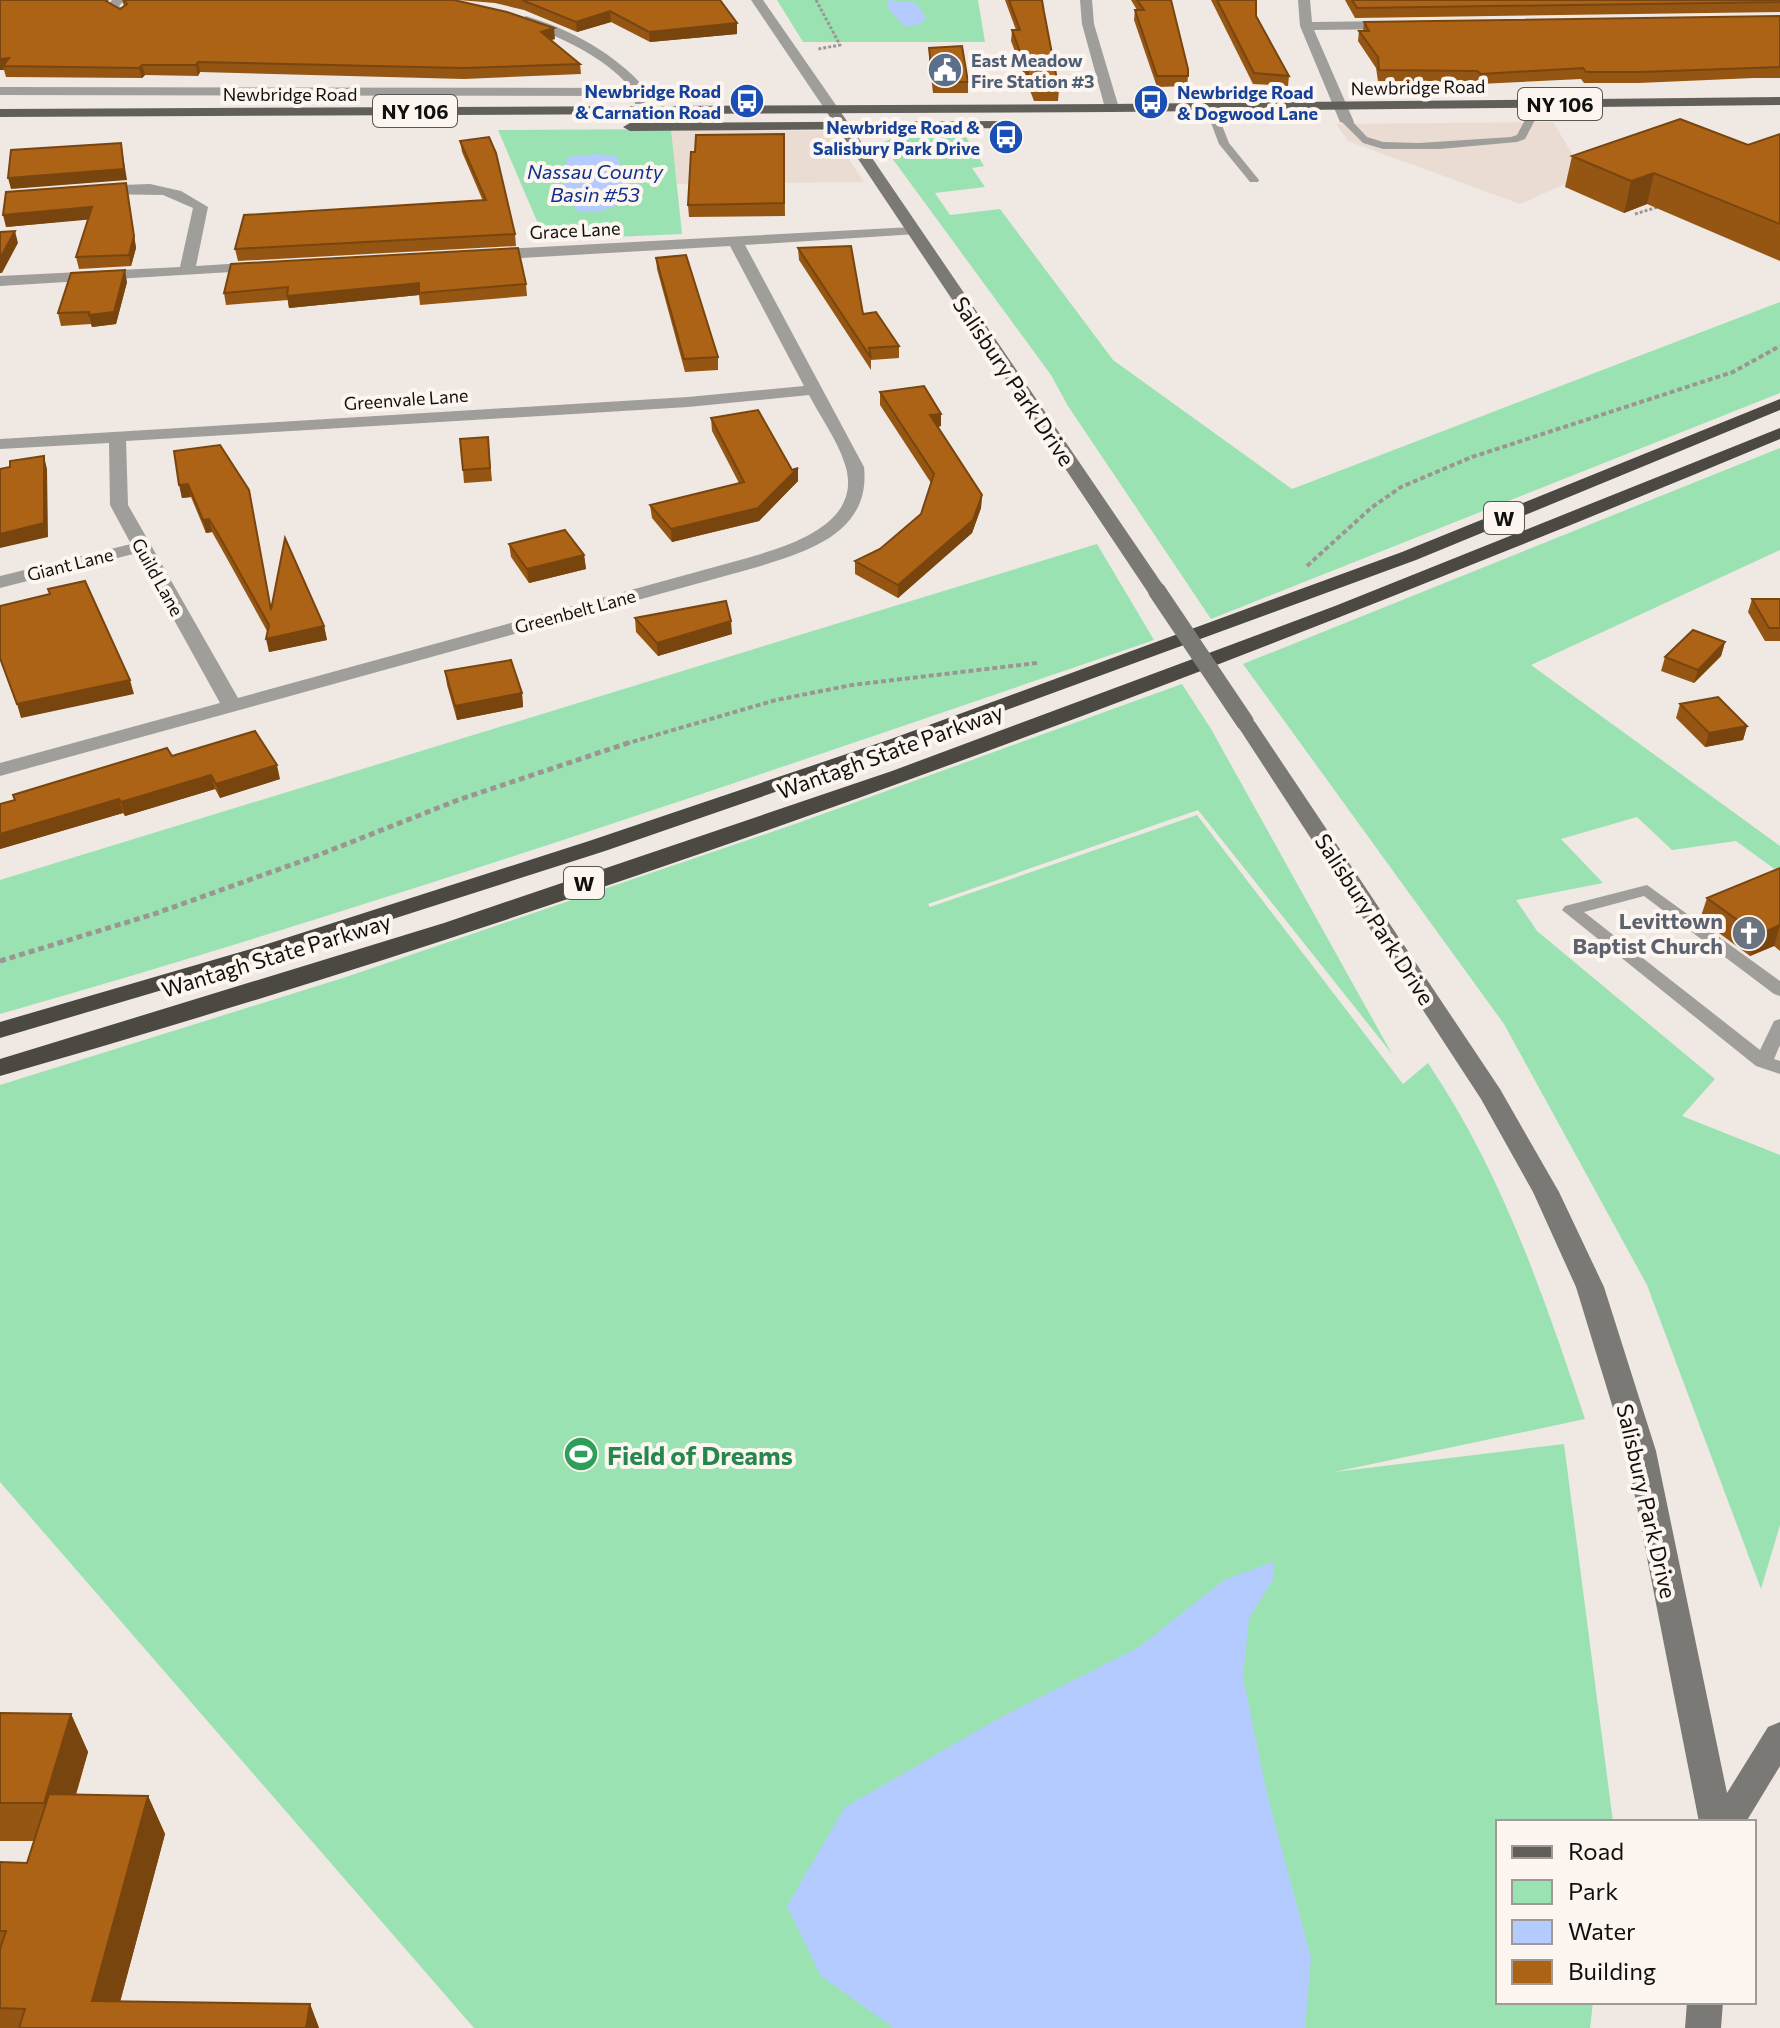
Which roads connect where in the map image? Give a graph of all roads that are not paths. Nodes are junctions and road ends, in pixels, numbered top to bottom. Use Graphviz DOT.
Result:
graph roads {
  1 [pos="757,0"];
  2 [pos="1086,0"];
  3 [pos="1304,0"];
  4 [pos="511,16"];
  5 [pos="1415,25"];
  6 [pos="1306,26"];
  7 [pos="0,91"];
  8 [pos="641,92"];
  9 [pos="1780,101"];
  10 [pos="1341,106"];
  11 [pos="831,108"];
  12 [pos="1112,108"];
  13 [pos="638,110"];
  14 [pos="218,112"];
  15 [pos="0,113"];
  16 [pos="1529,120"];
  17 [pos="1340,122"];
  18 [pos="1371,122"];
  19 [pos="1218,123"];
  20 [pos="1016,125"];
  21 [pos="842,126"];
  22 [pos="614,127"];
  23 [pos="209,128"];
  24 [pos="1254,180"];
  25 [pos="72,191"];
  26 [pos="912,231"];
  27 [pos="736,242"];
  28 [pos="470,256"];
  29 [pos="281,266"];
  30 [pos="187,271"];
  31 [pos="0,281"];
  32 [pos="814,390"];
  33 [pos="1780,404"];
  34 [pos="1780,433"];
  35 [pos="117,438"];
  36 [pos="0,444"];
  37 [pos="140,547"];
  38 [pos="0,582"];
  39 [pos="232,706"];
  40 [pos="0,770"];
  41 [pos="1780,990"];
  42 [pos="1780,1025"];
  43 [pos="0,1030"];
  44 [pos="1772,1065"];
  45 [pos="0,1068"];
  46 [pos="1780,1737"];
  47 [pos="1716,1820"];
  48 [pos="1728,1820"];
  49 [pos="1705,2004"];
  50 [pos="1703,2028"];
  1 -- 11 [label="street"];
  2 -- 12 [label="street"];
  3 -- 6 [label="street"];
  4 -- 8 [label="street"];
  5 -- 6 [label="street"];
  6 -- 10 [label="street"];
  7 -- 8 [label="street"];
  8 -- 13 [label="street"];
  9 -- 10 [label="main road, Newbridge Road / NY 106"];
  10 -- 12 [label="main road, Newbridge Road / NY 106"];
  10 -- 17 [label="street"];
  11 -- 12 [label="main road, Newbridge Road / NY 106"];
  11 -- 13 [label="main road, Newbridge Road / NY 106"];
  11 -- 21 [label="main road, Salisbury Park Drive"];
  13 -- 14 [label="main road, Newbridge Road / NY 106"];
  14 -- 15 [label="main road, Newbridge Road / NY 106"];
  14 -- 23 [label="main road"];
  16 -- 17 [label="lane"];
  17 -- 18 [label="main road, Newbridge Road"];
  19 -- 24 [label="lane"];
  20 -- 21 [label="main road"];
  21 -- 22 [label="main road"];
  21 -- 26 [label="main road, Salisbury Park Drive"];
  25 -- 30 [label="street"];
  26 -- 27 [label="street, Grace Lane"];
  26 -- 47 [label="main road, Salisbury Park Drive, bridge"];
  27 -- 28 [label="street, Grace Lane"];
  27 -- 32 [label="street, Greenbelt Lane"];
  29 -- 30 [label="street"];
  30 -- 31 [label="street"];
  32 -- 35 [label="street, Greenvale Lane"];
  32 -- 39 [label="street, Greenbelt Lane"];
  33 -- 43 [label="highway, Wantagh State Parkway / W"];
  34 -- 45 [label="highway, Wantagh State Parkway / W"];
  35 -- 36 [label="street, Greenvale Lane"];
  35 -- 37 [label="street, Guild Lane"];
  37 -- 38 [label="street, Giant Lane"];
  37 -- 39 [label="street, Guild Lane"];
  39 -- 40 [label="street, Greenbelt Lane"];
  41 -- 44 [label="lane"];
  42 -- 44 [label="lane"];
  46 -- 48 [label="main road"];
  49 -- 50 [label="main road"];
}
